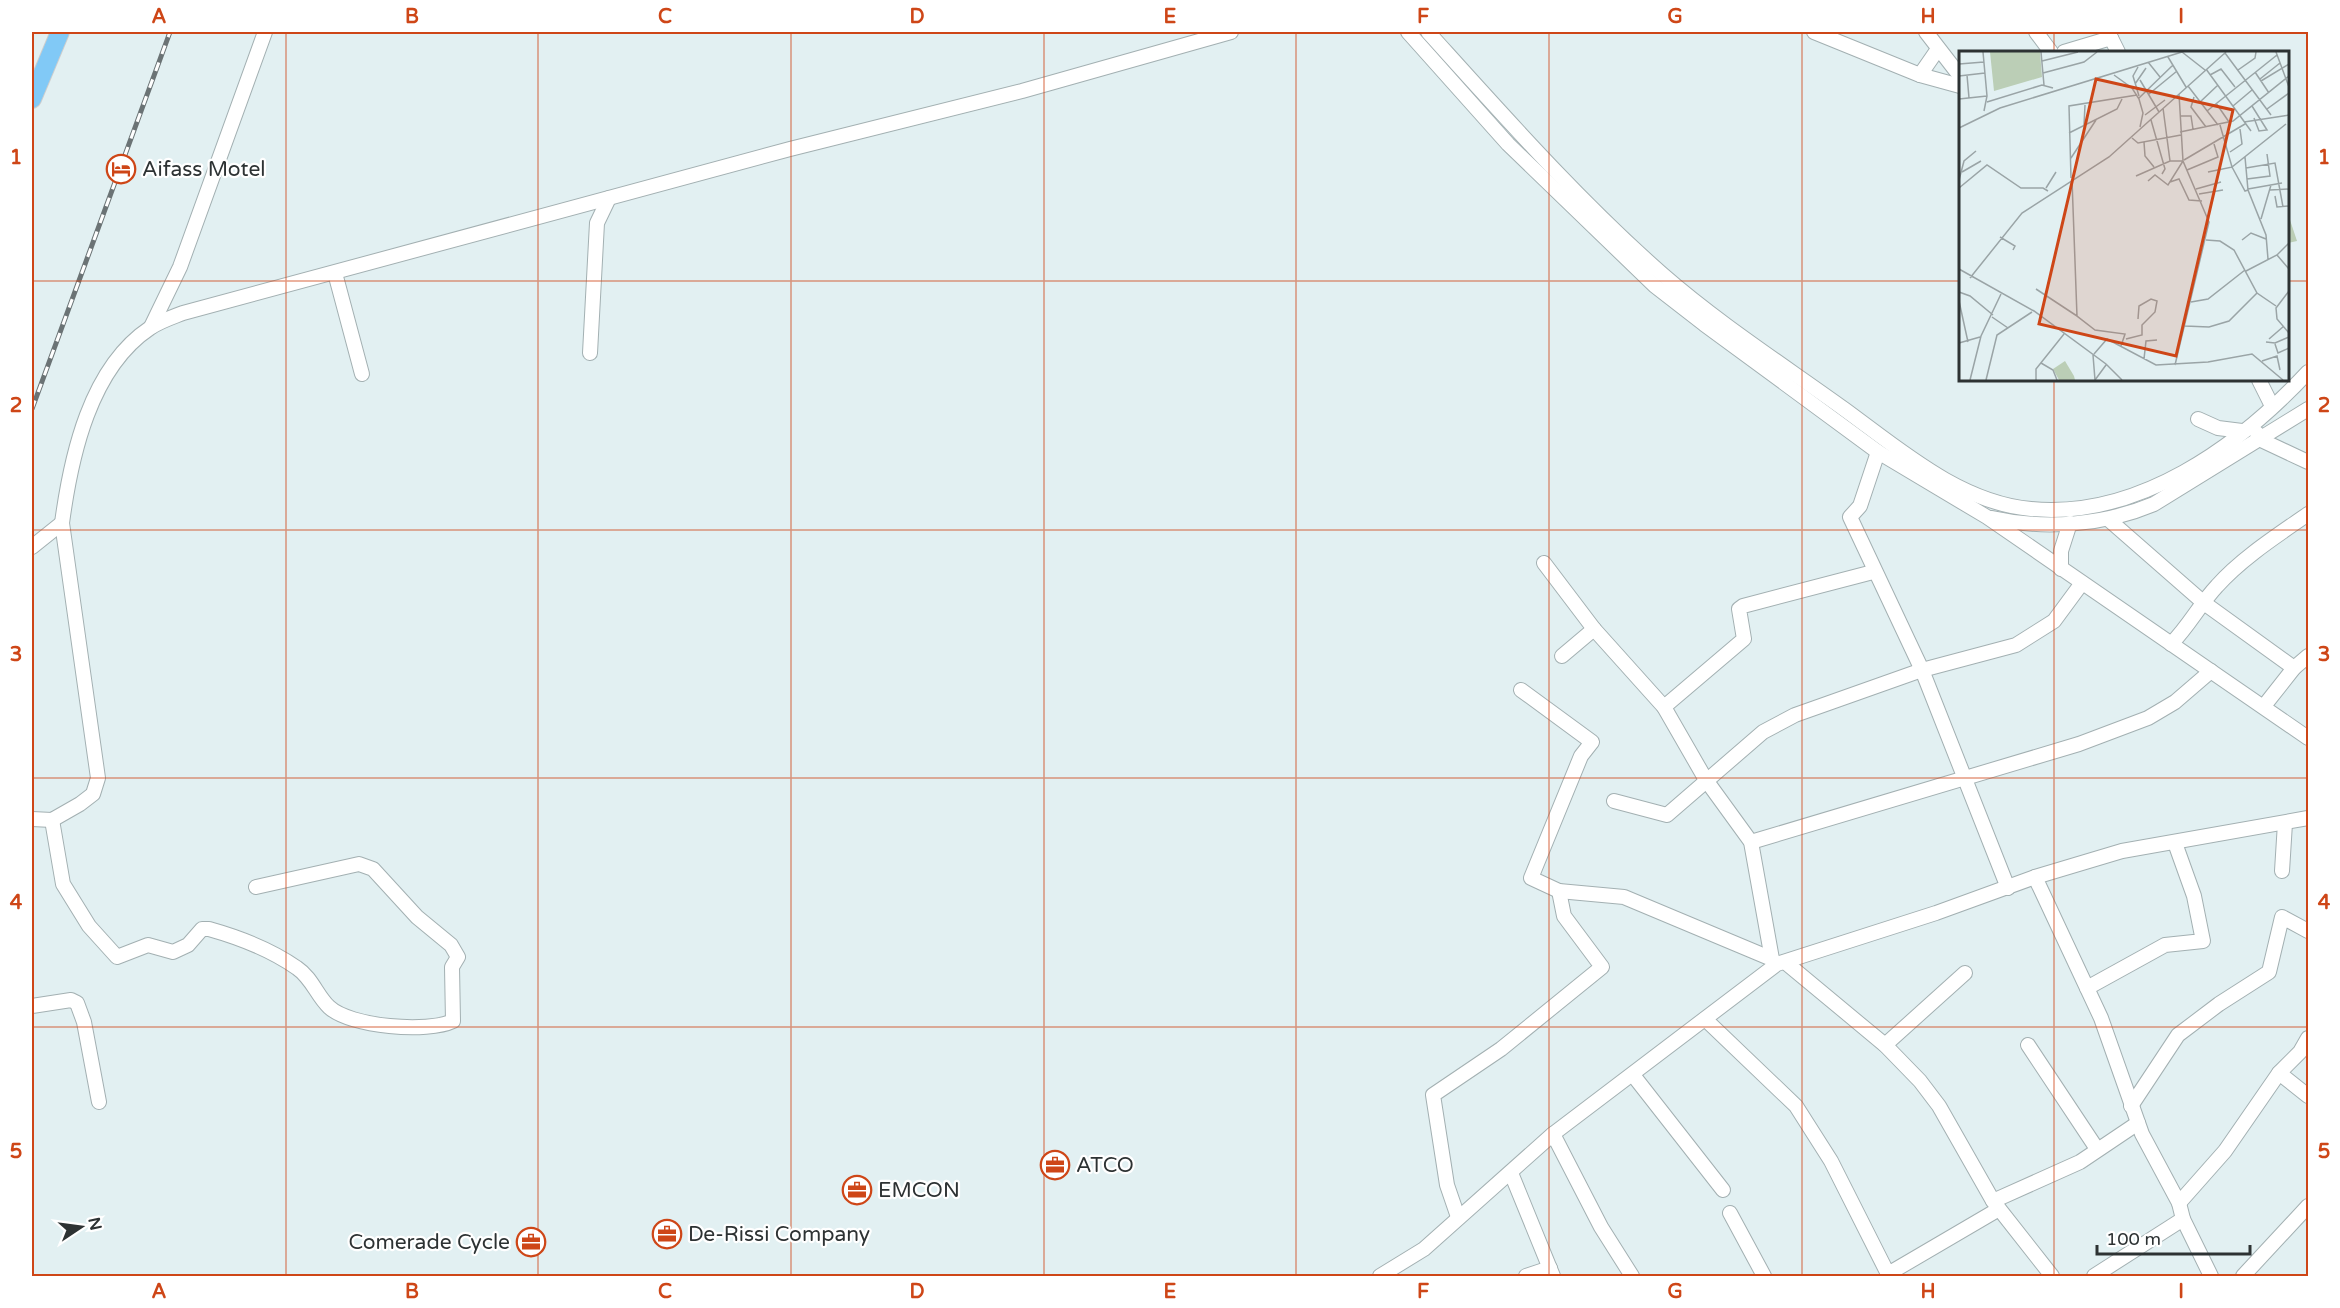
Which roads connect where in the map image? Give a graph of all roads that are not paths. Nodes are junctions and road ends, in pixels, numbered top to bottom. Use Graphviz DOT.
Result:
graph roads {
  1 [pos="47,32"];
  2 [pos="60,32"];
  3 [pos="266,32"];
  4 [pos="1231,32"];
  5 [pos="1408,32"];
  6 [pos="1428,32"];
  7 [pos="1814,32"];
  8 [pos="1926,32"];
  9 [pos="2037,32"];
  10 [pos="2110,34"];
  11 [pos="1938,49"];
  12 [pos="2050,51"];
  13 [pos="2067,51"];
  14 [pos="2118,51"];
  15 [pos="32,71"];
  16 [pos="1920,75"];
  17 [pos="1959,75"];
  18 [pos="1959,86"];
  19 [pos="32,99"];
  20 [pos="609,198"];
  21 [pos="575,208"];
  22 [pos="597,223"];
  23 [pos="335,273"];
  24 [pos="151,327"];
  25 [pos="590,353"];
  26 [pos="2308,372"];
  27 [pos="362,374"];
  28 [pos="2260,381"];
  29 [pos="2272,406"];
  30 [pos="2308,409"];
  31 [pos="2198,419"];
  32 [pos="2248,427"];
  33 [pos="2259,439"];
  34 [pos="1878,452"];
  35 [pos="2308,462"];
  36 [pos="2189,474"];
  37 [pos="2308,515"];
  38 [pos="1987,517"];
  39 [pos="2108,519"];
  40 [pos="62,523"];
  41 [pos="2070,523"];
  42 [pos="32,547"];
  43 [pos="1544,563"];
  44 [pos="2061,569"];
  45 [pos="1874,572"];
  46 [pos="2082,583"];
  47 [pos="2204,603"];
  48 [pos="1594,628"];
  49 [pos="2171,644"];
  50 [pos="1562,656"];
  51 [pos="2308,656"];
  52 [pos="2294,668"];
  53 [pos="1922,670"];
  54 [pos="2211,671"];
  55 [pos="1521,690"];
  56 [pos="2264,706"];
  57 [pos="1664,707"];
  58 [pos="2308,738"];
  59 [pos="1963,778"];
  60 [pos="1707,780"];
  61 [pos="1614,801"];
  62 [pos="2308,818"];
  63 [pos="32,819"];
  64 [pos="52,820"];
  65 [pos="2285,824"];
  66 [pos="1751,842"];
  67 [pos="2175,843"];
  68 [pos="2282,872"];
  69 [pos="2035,877"];
  70 [pos="256,887"];
  71 [pos="2008,888"];
  72 [pos="1559,891"];
  73 [pos="2308,931"];
  74 [pos="1778,962"];
  75 [pos="1965,973"];
  76 [pos="2087,987"];
  77 [pos="32,1006"];
  78 [pos="1705,1018"];
  79 [pos="2308,1038"];
  80 [pos="1885,1045"];
  81 [pos="2028,1045"];
  82 [pos="2279,1073"];
  83 [pos="1633,1075"];
  84 [pos="2308,1096"];
  85 [pos="99,1102"];
  86 [pos="2131,1106"];
  87 [pos="2138,1123"];
  88 [pos="1553,1134"];
  89 [pos="2097,1149"];
  90 [pos="1511,1173"];
  91 [pos="1723,1190"];
  92 [pos="2179,1203"];
  93 [pos="1996,1205"];
  94 [pos="2308,1206"];
  95 [pos="1730,1213"];
  96 [pos="1458,1216"];
  97 [pos="2183,1219"];
  98 [pos="1551,1272"];
  99 [pos="1380,1276"];
  100 [pos="1526,1276"];
  101 [pos="1632,1276"];
  102 [pos="1764,1276"];
  103 [pos="2052,1276"];
  104 [pos="2094,1276"];
  105 [pos="2211,1276"];
  106 [pos="2243,1276"];
  1 -- 15 [label="main road"];
  2 -- 19 [label="main road"];
  3 -- 24 [label="street"];
  4 -- 20 [label="street"];
  5 -- 34 [label="street"];
  6 -- 36 [label="street"];
  7 -- 16 [label="street"];
  8 -- 11 [label="street"];
  9 -- 12 [label="street"];
  10 -- 13 [label="street"];
  10 -- 14 [label="street"];
  11 -- 16 [label="street"];
  11 -- 17 [label="street"];
  16 -- 18 [label="street"];
  20 -- 21 [label="street"];
  20 -- 22 [label="street"];
  21 -- 22 [label="street"];
  21 -- 23 [label="street"];
  22 -- 25 [label="street"];
  23 -- 24 [label="street"];
  23 -- 27 [label="street"];
  24 -- 40 [label="street"];
  26 -- 29 [label="street"];
  28 -- 29 [label="street"];
  29 -- 32 [label="street"];
  30 -- 33 [label="street"];
  31 -- 32 [label="street"];
  32 -- 33 [label="street"];
  32 -- 36 [label="street"];
  33 -- 35 [label="street"];
  33 -- 36 [label="street"];
  34 -- 38 [label="street"];
  34 -- 45 [label="street"];
  36 -- 39 [label="street"];
  37 -- 47 [label="street"];
  38 -- 41 [label="street"];
  38 -- 44 [label="street"];
  39 -- 41 [label="street"];
  39 -- 47 [label="street"];
  40 -- 42 [label="street"];
  40 -- 64 [label="street"];
  41 -- 44 [label="street"];
  43 -- 48 [label="street"];
  44 -- 46 [label="street"];
  45 -- 53 [label="street"];
  45 -- 57 [label="street"];
  46 -- 49 [label="street"];
  46 -- 53 [label="street"];
  47 -- 49 [label="street"];
  47 -- 52 [label="street"];
  48 -- 50 [label="street"];
  48 -- 57 [label="street"];
  49 -- 54 [label="street"];
  51 -- 52 [label="street"];
  52 -- 56 [label="street"];
  53 -- 59 [label="street"];
  53 -- 60 [label="street"];
  54 -- 56 [label="street"];
  54 -- 59 [label="street"];
  55 -- 72 [label="street"];
  56 -- 58 [label="street"];
  57 -- 60 [label="street"];
  59 -- 66 [label="street"];
  59 -- 71 [label="street"];
  60 -- 61 [label="street"];
  60 -- 66 [label="street"];
  62 -- 65 [label="street"];
  63 -- 64 [label="street"];
  64 -- 70 [label="street"];
  65 -- 67 [label="street"];
  65 -- 68 [label="street"];
  66 -- 74 [label="street"];
  67 -- 69 [label="street"];
  67 -- 76 [label="street"];
  69 -- 71 [label="street"];
  69 -- 76 [label="street"];
  71 -- 74 [label="street"];
  72 -- 74 [label="street"];
  72 -- 96 [label="street"];
  73 -- 86 [label="street"];
  74 -- 78 [label="street"];
  74 -- 80 [label="street"];
  75 -- 80 [label="street"];
  76 -- 86 [label="street"];
  77 -- 85 [label="street"];
  78 -- 83 [label="street"];
  78 -- 93 [label="street"];
  79 -- 82 [label="street"];
  80 -- 93 [label="street"];
  81 -- 89 [label="street"];
  82 -- 84 [label="street"];
  82 -- 92 [label="street"];
  83 -- 88 [label="street"];
  83 -- 91 [label="street"];
  86 -- 87 [label="street"];
  87 -- 89 [label="street"];
  87 -- 92 [label="street"];
  88 -- 90 [label="street"];
  88 -- 101 [label="street"];
  89 -- 93 [label="street"];
  90 -- 96 [label="street"];
  90 -- 98 [label="street"];
  92 -- 97 [label="street"];
  93 -- 103 [label="street"];
  94 -- 106 [label="street"];
  95 -- 102 [label="street"];
  96 -- 99 [label="street"];
  97 -- 104 [label="street"];
  97 -- 105 [label="street"];
  98 -- 100 [label="street"];
}
